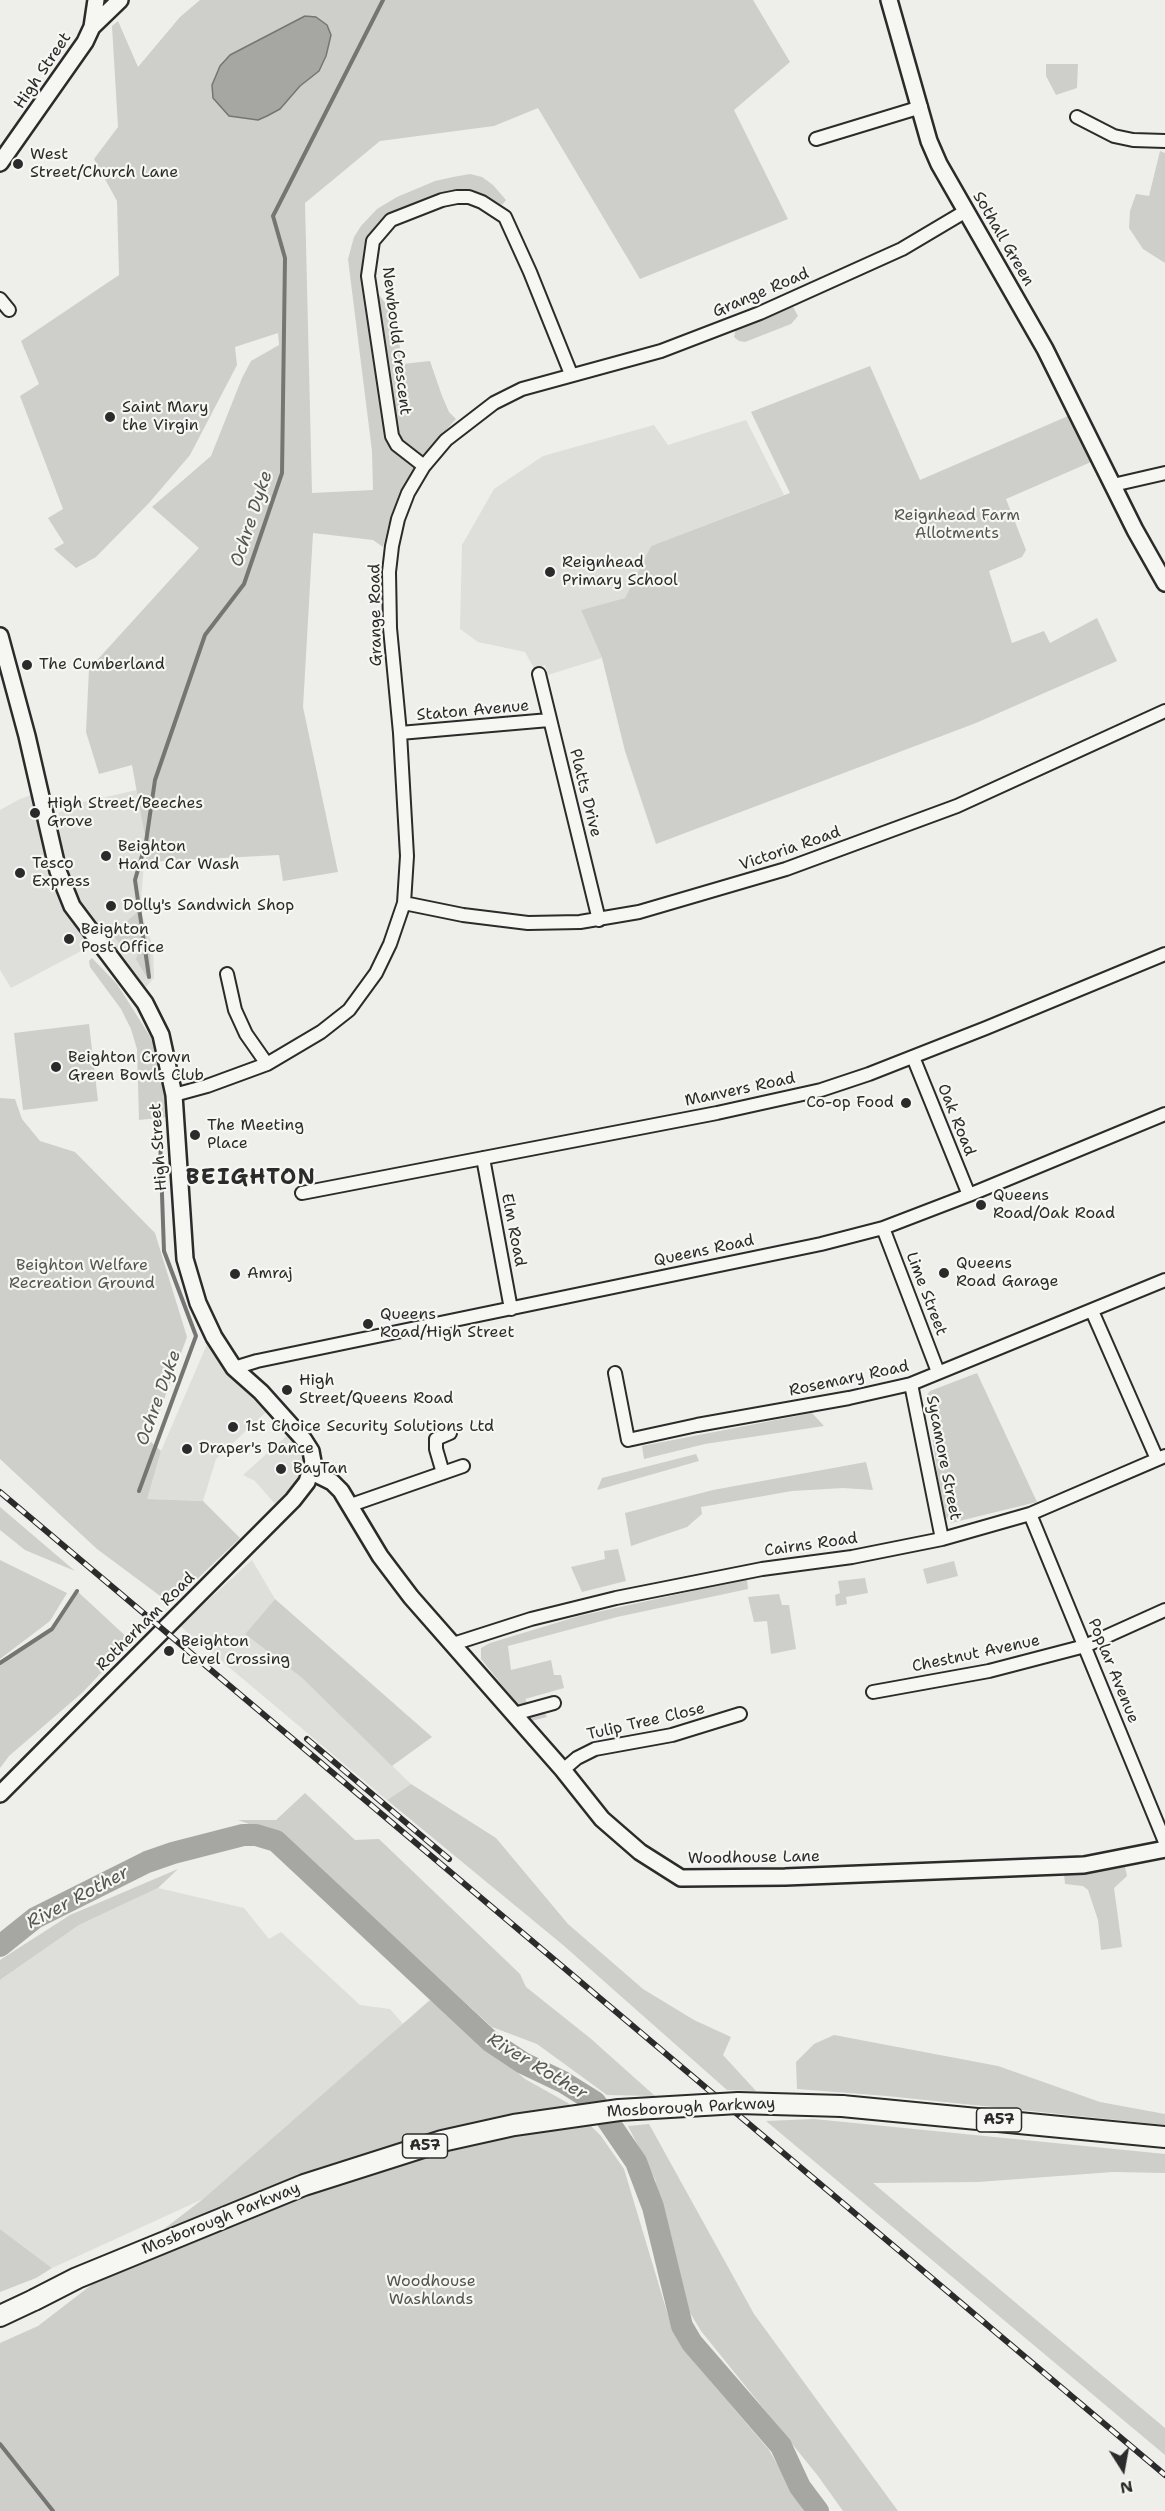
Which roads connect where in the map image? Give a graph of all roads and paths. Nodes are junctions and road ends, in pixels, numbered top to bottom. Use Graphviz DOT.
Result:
graph roads {
  1 [pos="96,0"];
  2 [pos="120,0"];
  3 [pos="889,0"];
  4 [pos="92,27"];
  5 [pos="921,107"];
  6 [pos="1077,117"];
  7 [pos="816,139"];
  8 [pos="1165,141"];
  9 [pos="0,163"];
  10 [pos="966,211"];
  11 [pos="0,299"];
  12 [pos="9,310"];
  13 [pos="571,374"];
  14 [pos="424,465"];
  15 [pos="1165,473"];
  16 [pos="1113,485"];
  17 [pos="1165,583"];
  18 [pos="0,636"];
  19 [pos="539,674"];
  20 [pos="1165,711"];
  21 [pos="549,720"];
  22 [pos="400,733"];
  23 [pos="404,903"];
  24 [pos="598,920"];
  25 [pos="1165,954"];
  26 [pos="227,974"];
  27 [pos="913,1057"];
  28 [pos="267,1064"];
  29 [pos="174,1095"];
  30 [pos="1165,1114"];
  31 [pos="483,1158"];
  32 [pos="302,1193"];
  33 [pos="969,1195"];
  34 [pos="883,1228"];
  35 [pos="1165,1280"];
  36 [pos="511,1309"];
  37 [pos="1092,1311"];
  38 [pos="234,1368"];
  39 [pos="938,1372"];
  40 [pos="615,1373"];
  41 [pos="911,1384"];
  42 [pos="450,1433"];
  43 [pos="1161,1458"];
  44 [pos="463,1466"];
  45 [pos="312,1472"];
  46 [pos="443,1473"];
  47 [pos="351,1505"];
  48 [pos="1030,1514"];
  49 [pos="942,1539"];
  50 [pos="1165,1610"];
  51 [pos="453,1644"];
  52 [pos="1085,1646"];
  53 [pos="873,1692"];
  54 [pos="554,1703"];
  55 [pos="514,1714"];
  56 [pos="740,1714"];
  57 [pos="563,1770"];
  58 [pos="0,1794"];
  59 [pos="1165,1842"];
  60 [pos="1165,1849"];
  61 [pos="1165,2137"];
  62 [pos="34,2300"];
  63 [pos="0,2306"];
  64 [pos="0,2316"];
  1 -- 4 [label="street"];
  2 -- 4 [label="street"];
  3 -- 5 [label="street, Sothall Green"];
  4 -- 9 [label="street, High Street"];
  5 -- 7 [label="street"];
  5 -- 10 [label="street, Sothall Green"];
  6 -- 8 [label="street"];
  10 -- 13 [label="street, Grange Road"];
  10 -- 16 [label="street, Sothall Green"];
  11 -- 12 [label="street"];
  13 -- 14 [label="street, Grange Road"];
  13 -- 14 [label="street, Newbould Crescent"];
  14 -- 22 [label="street, Grange Road"];
  15 -- 16 [label="street"];
  16 -- 17 [label="street, Sothall Green"];
  18 -- 29 [label="street, High Street"];
  19 -- 21 [label="street, Platts Drive"];
  20 -- 24 [label="street, Victoria Road"];
  21 -- 22 [label="street, Staton Avenue"];
  21 -- 24 [label="street, Platts Drive"];
  22 -- 23 [label="street, Grange Road"];
  23 -- 24 [label="street, Victoria Road"];
  23 -- 28 [label="street, Grange Road"];
  25 -- 27 [label="street, Manvers Road"];
  26 -- 28 [label="street"];
  27 -- 31 [label="street, Manvers Road"];
  27 -- 33 [label="street, Oak Road"];
  28 -- 29 [label="street, Grange Road"];
  29 -- 38 [label="street, High Street"];
  30 -- 33 [label="street, Queens Road"];
  31 -- 32 [label="street, Manvers Road"];
  31 -- 36 [label="street, Elm Road"];
  33 -- 34 [label="street, Queens Road"];
  34 -- 36 [label="street, Queens Road"];
  34 -- 39 [label="street, Lime Street"];
  35 -- 37 [label="street, Rosemary Road"];
  36 -- 38 [label="street, Queens Road"];
  37 -- 39 [label="street, Rosemary Road"];
  37 -- 43 [label="street"];
  38 -- 45 [label="street, High Street"];
  39 -- 41 [label="street, Rosemary Road"];
  40 -- 41 [label="street, Rosemary Road"];
  41 -- 49 [label="street, Sycamore Street"];
  42 -- 46 [label="street"];
  43 -- 48 [label="street, Cairns Road"];
  44 -- 46 [label="street"];
  45 -- 47 [label="street, Woodhouse Lane"];
  45 -- 58 [label="street, Rotherham Road"];
  46 -- 47 [label="street"];
  47 -- 51 [label="street, Woodhouse Lane"];
  48 -- 49 [label="street, Cairns Road"];
  48 -- 52 [label="street, Poplar Avenue"];
  49 -- 51 [label="street, Cairns Road"];
  50 -- 52 [label="street, Chestnut Avenue"];
  51 -- 55 [label="street, Woodhouse Lane"];
  52 -- 53 [label="street, Chestnut Avenue"];
  52 -- 59 [label="street, Poplar Avenue"];
  54 -- 55 [label="street"];
  55 -- 57 [label="street, Woodhouse Lane"];
  56 -- 57 [label="street, Tulip Tree Close"];
  57 -- 60 [label="street, Woodhouse Lane"];
  61 -- 62 [label="highway, Mosborough Parkway / A57, bridge"];
  62 -- 63 [label="street"];
  62 -- 64 [label="highway, Mosborough Parkway / A57"];
}
